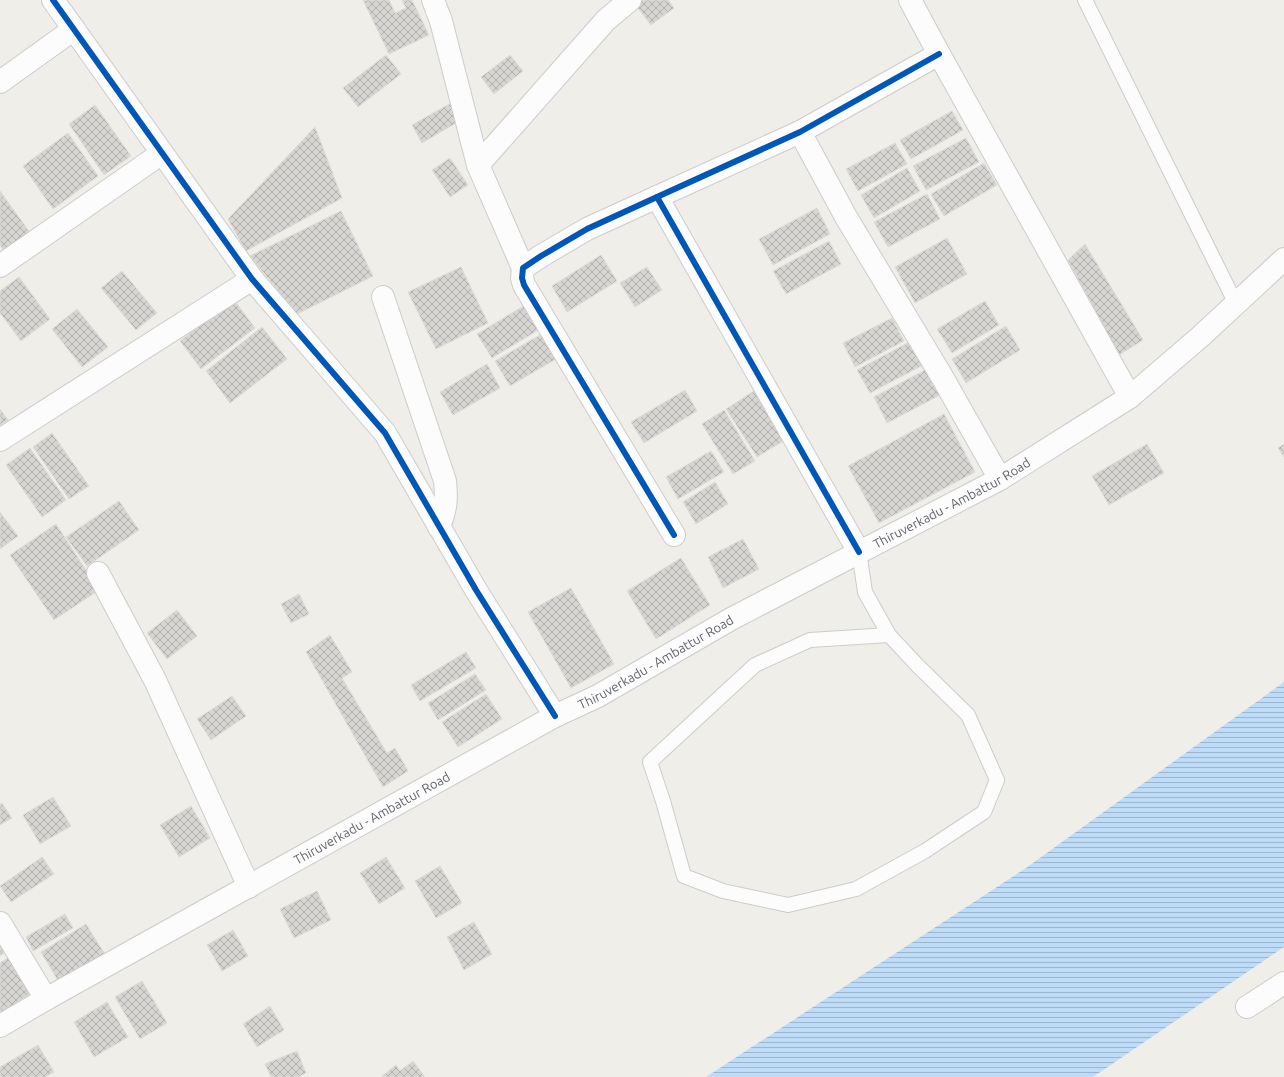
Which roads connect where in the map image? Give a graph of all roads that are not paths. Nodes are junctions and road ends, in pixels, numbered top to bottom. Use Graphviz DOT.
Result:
graph roads {
  1 [pos="53,0"];
  2 [pos="433,0"];
  3 [pos="630,0"];
  4 [pos="910,0"];
  5 [pos="1085,0"];
  6 [pos="74,29"];
  7 [pos="939,54"];
  8 [pos="0,82"];
  9 [pos="800,132"];
  10 [pos="162,153"];
  11 [pos="478,165"];
  12 [pos="657,197"];
  13 [pos="1284,260"];
  14 [pos="0,266"];
  15 [pos="523,268"];
  16 [pos="252,279"];
  17 [pos="383,296"];
  18 [pos="1236,304"];
  19 [pos="1130,397"];
  20 [pos="0,440"];
  21 [pos="1000,478"];
  22 [pos="439,527"];
  23 [pos="674,536"];
  24 [pos="859,552"];
  25 [pos="98,574"];
  26 [pos="889,635"];
  27 [pos="555,716"];
  28 [pos="249,887"];
  29 [pos="0,923"];
  30 [pos="1282,989"];
  31 [pos="46,999"];
  32 [pos="1246,1007"];
  33 [pos="0,1026"];
  1 -- 6 [label="street"];
  2 -- 11 [label="street"];
  3 -- 11 [label="street"];
  4 -- 7 [label="street"];
  5 -- 18 [label="lane"];
  6 -- 8 [label="street"];
  6 -- 10 [label="street"];
  7 -- 9 [label="street"];
  7 -- 19 [label="street"];
  9 -- 12 [label="street"];
  9 -- 21 [label="street"];
  10 -- 14 [label="street"];
  10 -- 16 [label="street"];
  11 -- 15 [label="street"];
  12 -- 15 [label="street"];
  12 -- 24 [label="street"];
  13 -- 18 [label="street, Thiruverkadu - Ambattur Road"];
  15 -- 23 [label="street"];
  16 -- 20 [label="street"];
  16 -- 22 [label="street"];
  17 -- 22 [label="street"];
  18 -- 19 [label="street, Thiruverkadu - Ambattur Road"];
  19 -- 21 [label="street, Thiruverkadu - Ambattur Road"];
  21 -- 24 [label="street, Thiruverkadu - Ambattur Road"];
  22 -- 27 [label="street"];
  24 -- 26 [label="lane"];
  24 -- 27 [label="street, Thiruverkadu - Ambattur Road"];
  25 -- 28 [label="street"];
  26 -- 26 [label="lane"];
  27 -- 28 [label="street, Thiruverkadu - Ambattur Road"];
  28 -- 31 [label="street, Thiruverkadu - Ambattur Road"];
  29 -- 31 [label="street"];
  30 -- 32 [label="street"];
  31 -- 33 [label="street, Thiruverkadu - Ambattur Road"];
}
